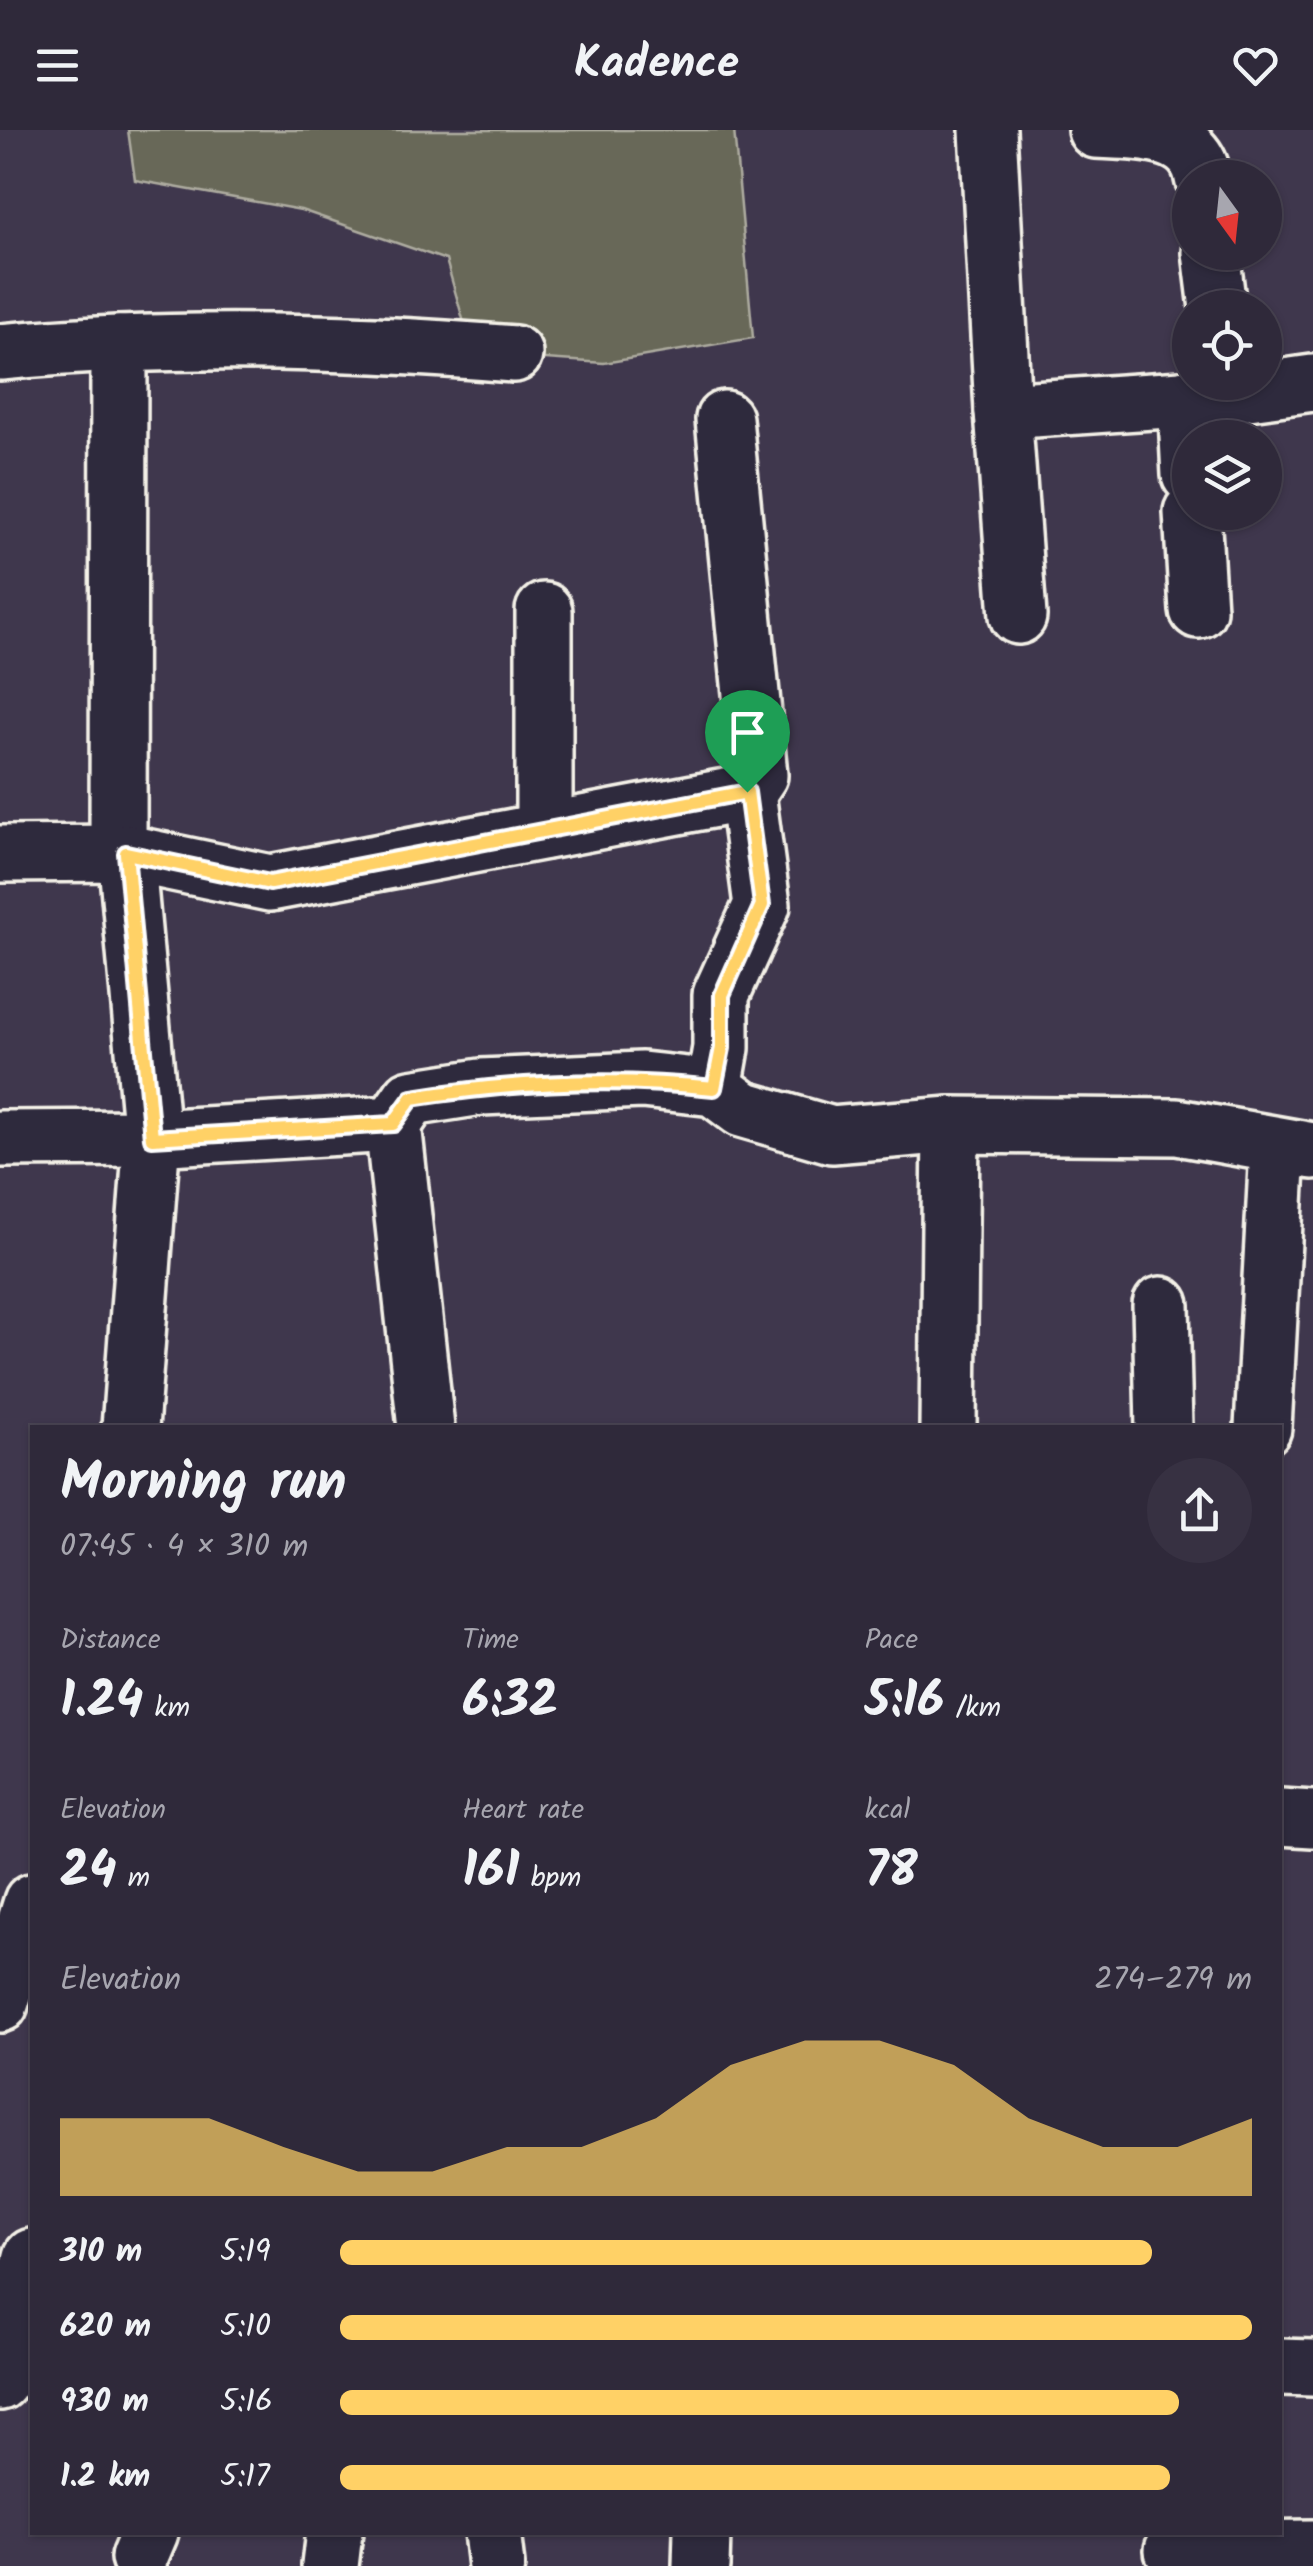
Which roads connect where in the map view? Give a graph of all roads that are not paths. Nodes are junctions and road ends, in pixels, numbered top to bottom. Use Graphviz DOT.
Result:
graph roads {
  1 [pos="988,130"];
  2 [pos="1096,130"];
  3 [pos="1200,160"];
  4 [pos="118,344"];
  5 [pos="0,352"];
  6 [pos="514,354"];
  7 [pos="1313,383"];
  8 [pos="1282,386"];
  9 [pos="1172,396"];
  10 [pos="1004,411"];
  11 [pos="724,419"];
  12 [pos="1193,530"];
  13 [pos="1198,610"];
  14 [pos="544,611"];
  15 [pos="1018,616"];
  16 [pos="747,792"];
  17 [pos="544,831"];
  18 [pos="122,853"];
  19 [pos="0,854"];
  20 [pos="714,1088"];
  21 [pos="393,1124"];
  22 [pos="951,1125"];
  23 [pos="152,1138"];
  24 [pos="0,1139"];
  25 [pos="1296,1150"];
  26 [pos="1161,1305"];
  27 [pos="130,1425"];
  28 [pos="426,1425"];
  29 [pos="948,1425"];
  30 [pos="1164,1425"];
  31 [pos="1263,1425"];
  32 [pos="1282,1817"];
  33 [pos="1313,1820"];
  34 [pos="30,1907"];
  35 [pos="4,1975"];
  36 [pos="30,2265"];
  37 [pos="1282,2367"];
  38 [pos="1313,2368"];
  39 [pos="0,2382"];
  40 [pos="334,2535"];
  41 [pos="492,2535"];
  42 [pos="702,2535"];
  43 [pos="1313,2548"];
  44 [pos="1173,2550"];
  45 [pos="330,2566"];
  46 [pos="496,2566"];
  47 [pos="701,2566"];
  1 -- 10 [label="street"];
  2 -- 3 [label="street"];
  4 -- 5 [label="street"];
  4 -- 6 [label="street"];
  4 -- 18 [label="street"];
  7 -- 8 [label="street"];
  9 -- 10 [label="street"];
  10 -- 15 [label="street"];
  11 -- 16 [label="street"];
  12 -- 13 [label="street"];
  14 -- 17 [label="street"];
  16 -- 17 [label="street"];
  16 -- 20 [label="street"];
  17 -- 18 [label="street"];
  18 -- 19 [label="street"];
  18 -- 23 [label="street"];
  20 -- 21 [label="street"];
  20 -- 22 [label="street"];
  21 -- 23 [label="street"];
  21 -- 28 [label="street"];
  22 -- 25 [label="street"];
  22 -- 29 [label="street"];
  23 -- 24 [label="street"];
  23 -- 27 [label="street"];
  25 -- 31 [label="street"];
  26 -- 30 [label="street"];
  32 -- 33 [label="street"];
  34 -- 35 [label="street"];
  36 -- 39 [label="street"];
  37 -- 38 [label="street"];
  40 -- 45 [label="street"];
  41 -- 46 [label="street"];
  42 -- 47 [label="street"];
  43 -- 44 [label="street"];
}
